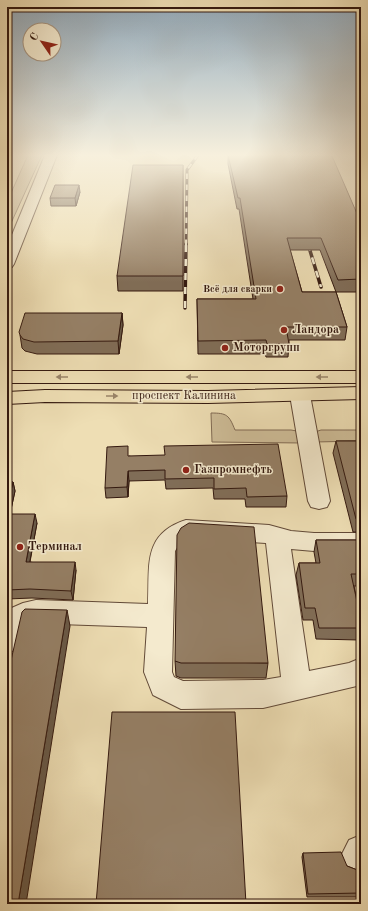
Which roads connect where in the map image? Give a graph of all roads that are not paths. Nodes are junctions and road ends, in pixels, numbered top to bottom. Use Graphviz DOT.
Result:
graph roads {
  1 [pos="34,198"];
  2 [pos="7,264"];
  3 [pos="361,377"];
  4 [pos="7,378"];
  5 [pos="361,393"];
  6 [pos="300,396"];
  7 [pos="7,398"];
  8 [pos="319,501"];
  9 [pos="277,536"];
  10 [pos="361,542"];
  11 [pos="160,616"];
  12 [pos="7,641"];
  13 [pos="361,671"];
  14 [pos="297,687"];
  1 -- 2 [label="street"];
  3 -- 4 [label="main road, проспект Калинина, one-way"];
  5 -- 6 [label="main road, проспект Калинина"];
  7 -- 6 [label="main road, проспект Калинина, one-way"];
  6 -- 8 [label="street"];
  9 -- 10 [label="street"];
  9 -- 11 [label="street"];
  9 -- 14 [label="street"];
  11 -- 12 [label="street"];
  11 -- 14 [label="street"];
  13 -- 14 [label="street"];
}
